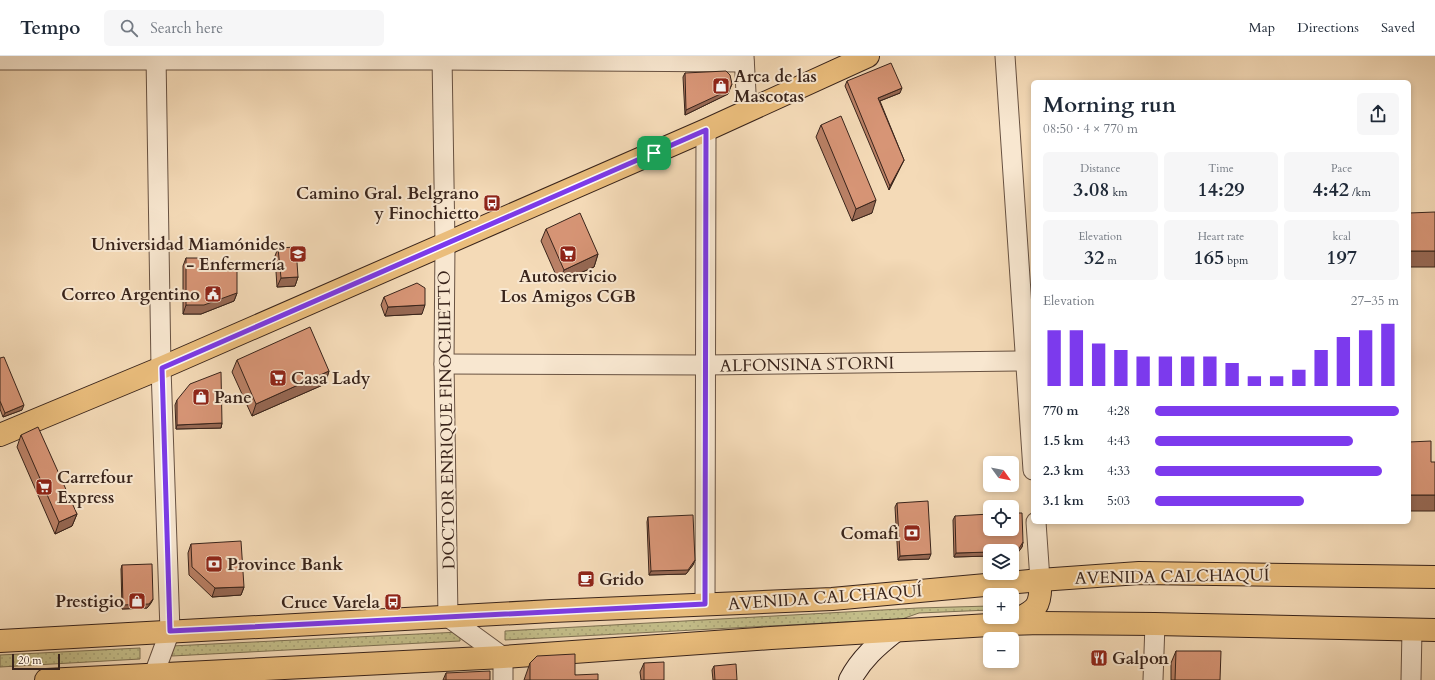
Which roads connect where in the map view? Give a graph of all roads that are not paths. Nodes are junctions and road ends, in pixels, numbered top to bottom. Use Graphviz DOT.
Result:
graph roads {
  1 [pos="868,56"];
  2 [pos="1005,56"];
  3 [pos="156,58"];
  4 [pos="442,58"];
  5 [pos="744,59"];
  6 [pos="0,60"];
  7 [pos="747,111"];
  8 [pos="706,130"];
  9 [pos="445,244"];
  10 [pos="1026,361"];
  11 [pos="444,364"];
  12 [pos="705,365"];
  13 [pos="162,368"];
  14 [pos="0,435"];
  15 [pos="1031,439"];
  16 [pos="1036,524"];
  17 [pos="1435,577"];
  18 [pos="1040,580"];
  19 [pos="705,604"];
  20 [pos="448,617"];
  21 [pos="1019,618"];
  22 [pos="1006,624"];
  23 [pos="1019,624"];
  24 [pos="1154,624"];
  25 [pos="1412,630"];
  26 [pos="1435,630"];
  27 [pos="170,631"];
  28 [pos="895,631"];
  29 [pos="0,641"];
  30 [pos="503,657"];
  31 [pos="154,677"];
  32 [pos="46,680"];
  33 [pos="503,680"];
  34 [pos="850,680"];
  35 [pos="1153,680"];
  36 [pos="1410,680"];
  1 -- 7 [label="main road"];
  2 -- 10 [label="street"];
  3 -- 4 [label="street"];
  3 -- 6 [label="street"];
  3 -- 13 [label="street"];
  4 -- 5 [label="street"];
  4 -- 9 [label="street, DOCTOR ENRIQUE FINOCHIETTO"];
  5 -- 7 [label="street"];
  7 -- 8 [label="main road"];
  8 -- 9 [label="main road"];
  8 -- 12 [label="street"];
  9 -- 11 [label="street, DOCTOR ENRIQUE FINOCHIETTO"];
  9 -- 13 [label="main road"];
  10 -- 12 [label="street, ALFONSINA STORNI"];
  10 -- 15 [label="street"];
  11 -- 12 [label="street, ALFONSINA STORNI"];
  11 -- 20 [label="street, DOCTOR ENRIQUE FINOCHIETTO"];
  12 -- 19 [label="street"];
  13 -- 14 [label="main road"];
  13 -- 27 [label="street"];
  16 -- 18 [label="street"];
  17 -- 18 [label="main road, AVENIDA CALCHAQUÍ"];
  18 -- 19 [label="main road, AVENIDA CALCHAQUÍ"];
  18 -- 21 [label="main road"];
  19 -- 20 [label="main road, AVENIDA CALCHAQUÍ"];
  20 -- 27 [label="main road, AVENIDA CALCHAQUÍ"];
  20 -- 30 [label="street"];
  22 -- 28 [label="main road"];
  23 -- 24 [label="main road"];
  24 -- 25 [label="main road"];
  24 -- 35 [label="street"];
  25 -- 26 [label="main road"];
  25 -- 36 [label="street"];
  27 -- 29 [label="main road, AVENIDA CALCHAQUÍ"];
  27 -- 31 [label="street"];
  28 -- 30 [label="main road"];
  28 -- 34 [label="street"];
  30 -- 31 [label="main road"];
  30 -- 33 [label="street"];
  31 -- 32 [label="main road"];
}
